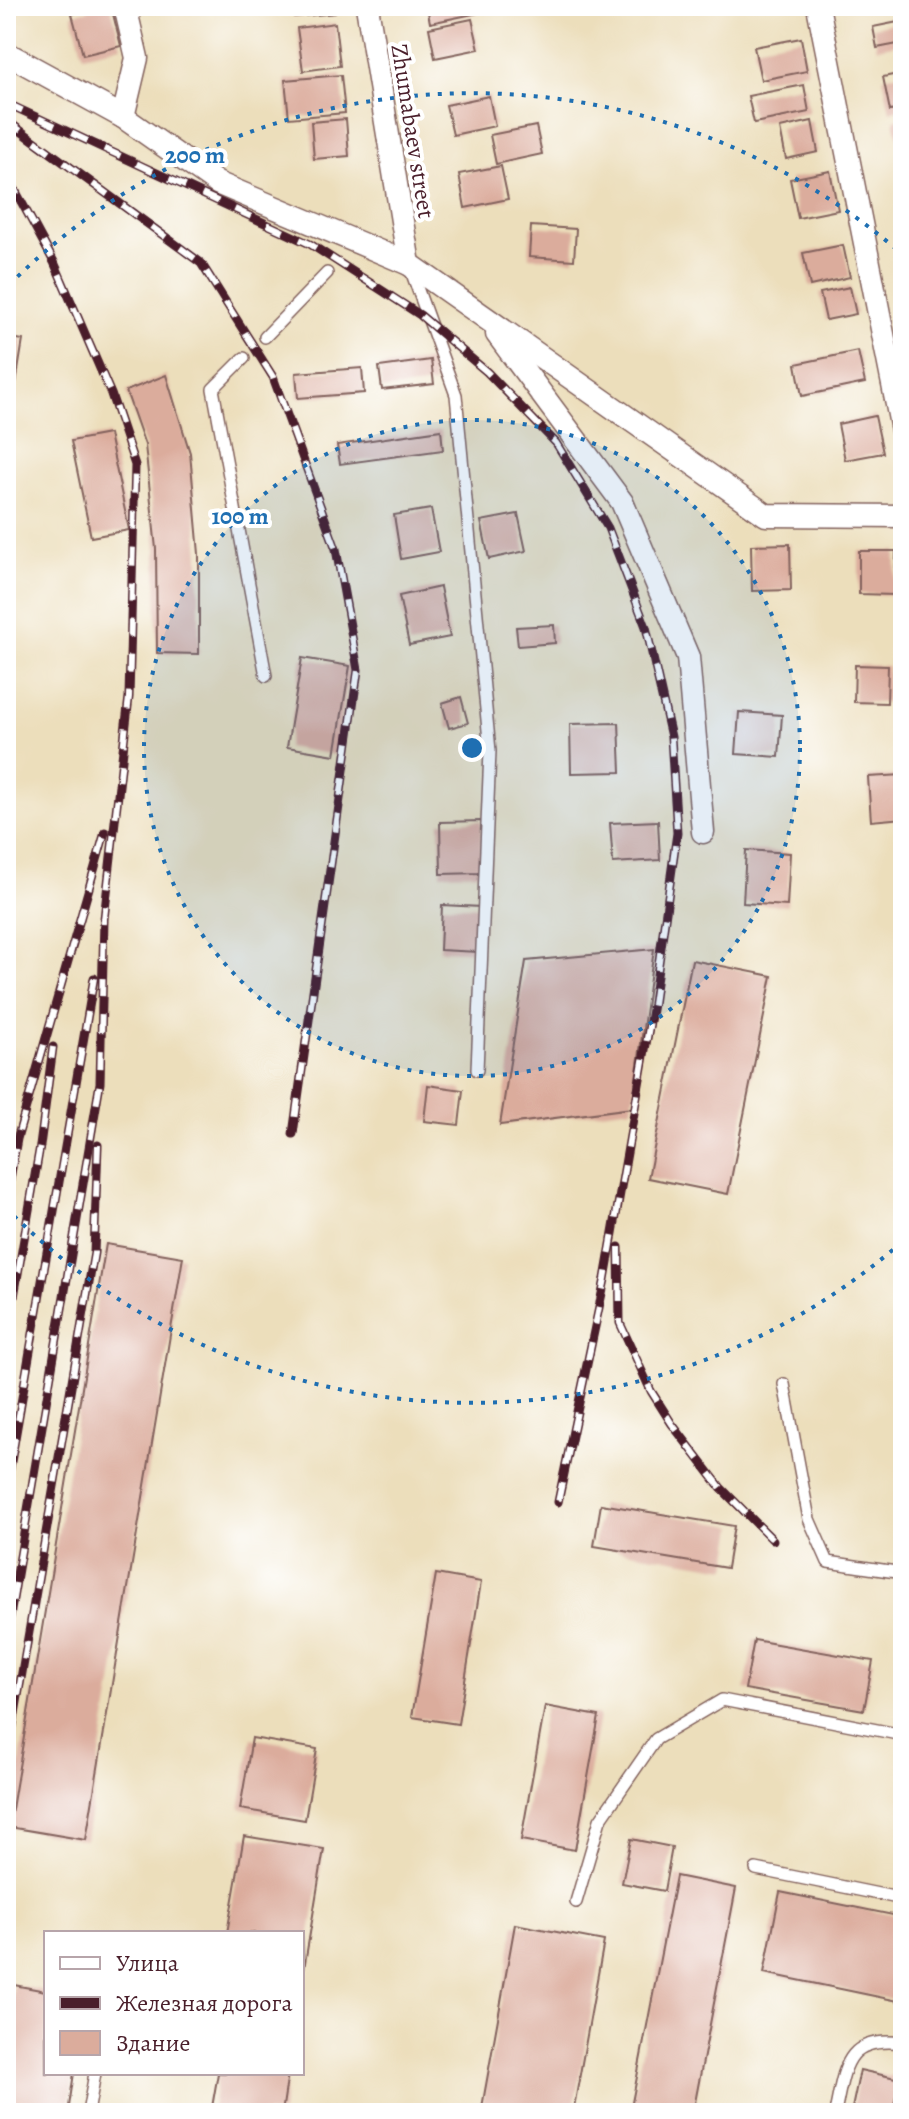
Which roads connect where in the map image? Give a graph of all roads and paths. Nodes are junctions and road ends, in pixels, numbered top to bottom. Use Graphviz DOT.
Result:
graph roads {
  1 [pos="125,6"];
  2 [pos="367,6"];
  3 [pos="818,6"];
  4 [pos="6,53"];
  5 [pos="123,117"];
  6 [pos="409,264"];
  7 [pos="327,273"];
  8 [pos="484,317"];
  9 [pos="265,337"];
  10 [pos="244,358"];
  11 [pos="903,435"];
  12 [pos="903,516"];
  13 [pos="266,676"];
  14 [pos="703,832"];
  15 [pos="477,1070"];
  16 [pos="784,1384"];
  17 [pos="903,1573"];
  18 [pos="903,1735"];
  19 [pos="756,1869"];
  20 [pos="903,1899"];
  21 [pos="576,1902"];
  22 [pos="903,2043"];
  23 [pos="95,2075"];
  24 [pos="88,2113"];
  25 [pos="835,2113"];
  1 -- 5 [label="street"];
  2 -- 6 [label="street, Zhumabaev street"];
  3 -- 11 [label="street"];
  4 -- 5 [label="street"];
  5 -- 6 [label="street"];
  6 -- 8 [label="street"];
  6 -- 15 [label="lane"];
  7 -- 9 [label="lane"];
  8 -- 12 [label="street"];
  8 -- 14 [label="street"];
  10 -- 13 [label="lane"];
  16 -- 17 [label="lane"];
  18 -- 21 [label="lane"];
  19 -- 20 [label="lane"];
  22 -- 25 [label="lane"];
  23 -- 24 [label="lane"];
}
